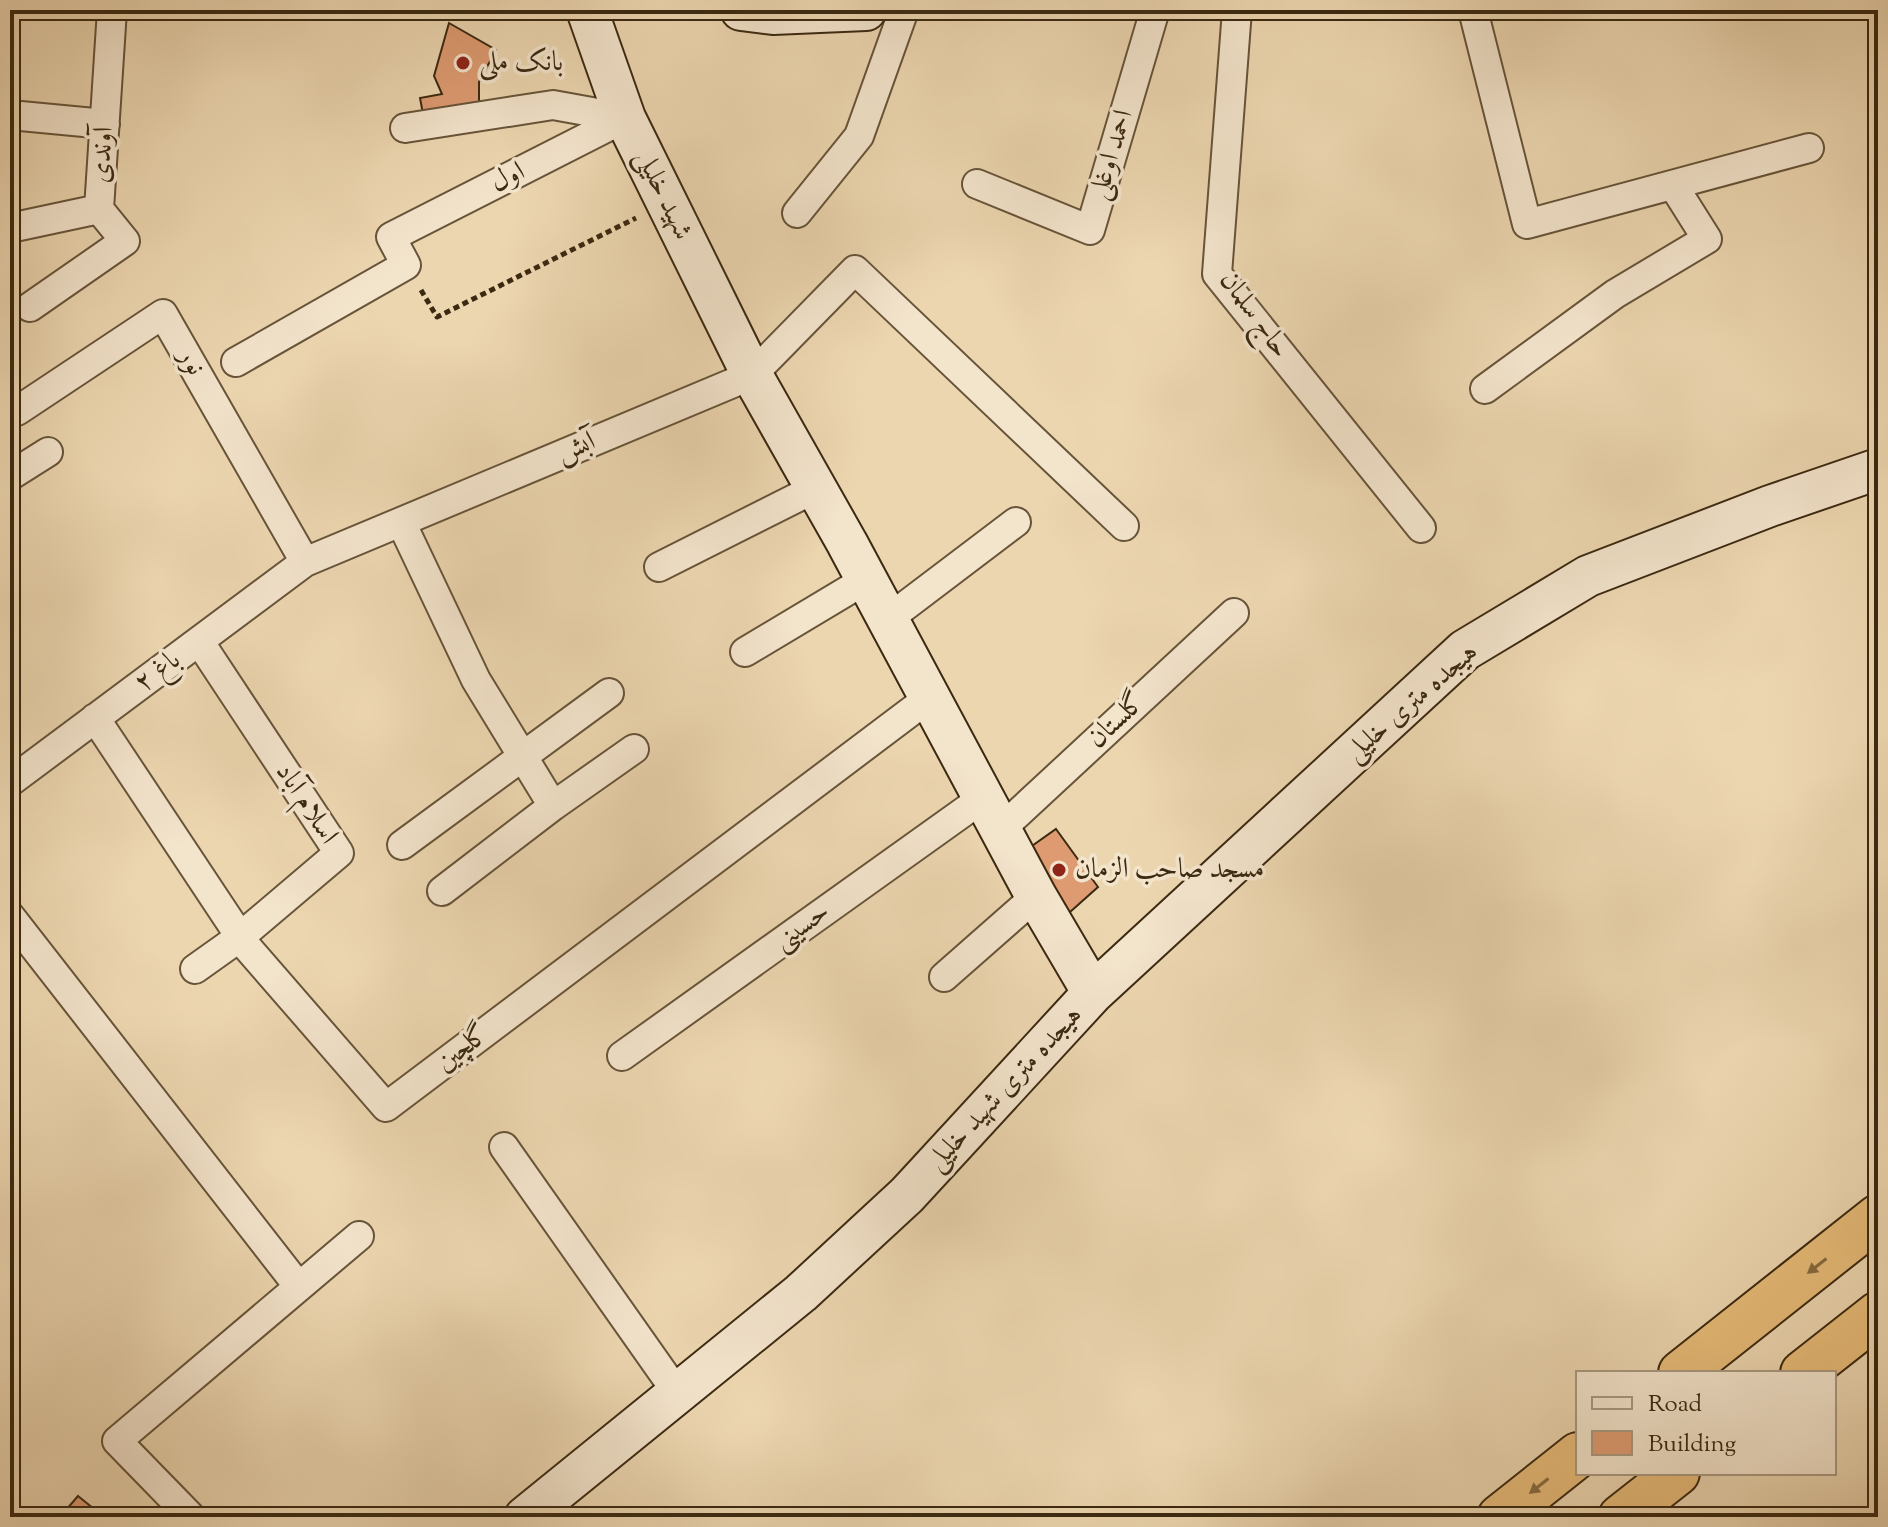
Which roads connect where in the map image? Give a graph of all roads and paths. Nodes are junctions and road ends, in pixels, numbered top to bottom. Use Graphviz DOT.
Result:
graph roads {
  1 [pos="112,10"];
  2 [pos="587,10"];
  3 [pos="741,10"];
  4 [pos="866,10"];
  5 [pos="904,10"];
  6 [pos="1155,10"];
  7 [pos="1237,10"];
  8 [pos="1473,10"];
  9 [pos="10,115"];
  10 [pos="625,118"];
  11 [pos="105,124"];
  12 [pos="405,128"];
  13 [pos="1809,148"];
  14 [pos="977,184"];
  15 [pos="1673,185"];
  16 [pos="666,203"];
  17 [pos="99,209"];
  18 [pos="797,213"];
  19 [pos="10,228"];
  20 [pos="406,265"];
  21 [pos="30,307"];
  22 [pos="236,362"];
  23 [pos="752,375"];
  24 [pos="1485,389"];
  25 [pos="17,411"];
  26 [pos="48,452"];
  27 [pos="1878,469"];
  28 [pos="10,476"];
  29 [pos="816,488"];
  30 [pos="401,522"];
  31 [pos="1016,522"];
  32 [pos="1124,526"];
  33 [pos="1421,528"];
  34 [pos="305,562"];
  35 [pos="659,567"];
  36 [pos="867,579"];
  37 [pos="1234,613"];
  38 [pos="888,619"];
  39 [pos="199,641"];
  40 [pos="745,652"];
  41 [pos="609,693"];
  42 [pos="930,697"];
  43 [pos="95,718"];
  44 [pos="634,749"];
  45 [pos="523,757"];
  46 [pos="10,782"];
  47 [pos="553,806"];
  48 [pos="992,814"];
  49 [pos="402,845"];
  50 [pos="442,891"];
  51 [pos="1036,896"];
  52 [pos="10,916"];
  53 [pos="240,937"];
  54 [pos="195,969"];
  55 [pos="944,977"];
  56 [pos="1093,993"];
  57 [pos="622,1056"];
  58 [pos="504,1147"];
  59 [pos="1878,1217"];
  60 [pos="359,1236"];
  61 [pos="299,1287"];
  62 [pos="1878,1314"];
  63 [pos="1684,1371"];
  64 [pos="1806,1371"];
  65 [pos="678,1394"];
  66 [pos="1576,1457"];
  67 [pos="1674,1475"];
  68 [pos="191,1517"];
  69 [pos="525,1517"];
  70 [pos="1500,1517"];
  71 [pos="1621,1517"];
  1 -- 11 [label="street, آوندی"];
  2 -- 10 [label="main road, شهید خلیلی"];
  3 -- 4 [label="main road"];
  5 -- 18 [label="street"];
  6 -- 14 [label="street, احمد اوغلی"];
  7 -- 33 [label="street, حاج سلمان"];
  8 -- 15 [label="street"];
  9 -- 11 [label="street"];
  10 -- 12 [label="street"];
  10 -- 16 [label="main road, شهید خلیلی"];
  10 -- 20 [label="street, اول"];
  11 -- 17 [label="street, آوندی"];
  13 -- 15 [label="street"];
  15 -- 24 [label="street"];
  16 -- 20 [label="path"];
  16 -- 23 [label="main road, شهید خلیلی"];
  17 -- 19 [label="street, آوندی"];
  17 -- 21 [label="street"];
  20 -- 22 [label="street"];
  23 -- 29 [label="main road, هیجده متری شهید خلیلی"];
  23 -- 30 [label="street, آبش"];
  23 -- 32 [label="street"];
  25 -- 34 [label="street, نور"];
  26 -- 28 [label="street"];
  27 -- 56 [label="main road, هیجده متری خلیلی"];
  29 -- 35 [label="street"];
  29 -- 36 [label="main road, هیجده متری شهید خلیلی"];
  30 -- 34 [label="street, آبش"];
  30 -- 45 [label="street"];
  31 -- 38 [label="street"];
  34 -- 39 [label="street, باغ ۲"];
  36 -- 38 [label="main road, هیجده متری شهید خلیلی"];
  36 -- 40 [label="street"];
  37 -- 48 [label="street, گلستان"];
  38 -- 42 [label="main road, هیجده متری شهید خلیلی"];
  39 -- 43 [label="street, باغ ۲"];
  39 -- 53 [label="street, اسلام آباد"];
  41 -- 45 [label="street"];
  42 -- 48 [label="main road, هیجده متری شهید خلیلی"];
  42 -- 53 [label="street, گلچین"];
  43 -- 46 [label="street, باغ ۲"];
  43 -- 53 [label="street, گلچین"];
  44 -- 47 [label="street"];
  45 -- 47 [label="street"];
  45 -- 49 [label="street"];
  47 -- 50 [label="street"];
  48 -- 51 [label="main road, هیجده متری شهید خلیلی"];
  48 -- 57 [label="street, حسینی"];
  51 -- 55 [label="street"];
  51 -- 56 [label="main road, هیجده متری شهید خلیلی"];
  52 -- 61 [label="street"];
  53 -- 54 [label="street, اسلام آباد"];
  56 -- 65 [label="main road, هیجده متری شهید خلیلی"];
  58 -- 65 [label="street"];
  59 -- 63 [label="highway, one-way"];
  60 -- 61 [label="street"];
  61 -- 68 [label="street"];
  62 -- 64 [label="highway"];
  65 -- 69 [label="main road, هیجده متری شهید خلیلی"];
  66 -- 70 [label="highway, one-way"];
  67 -- 71 [label="highway"];
}
